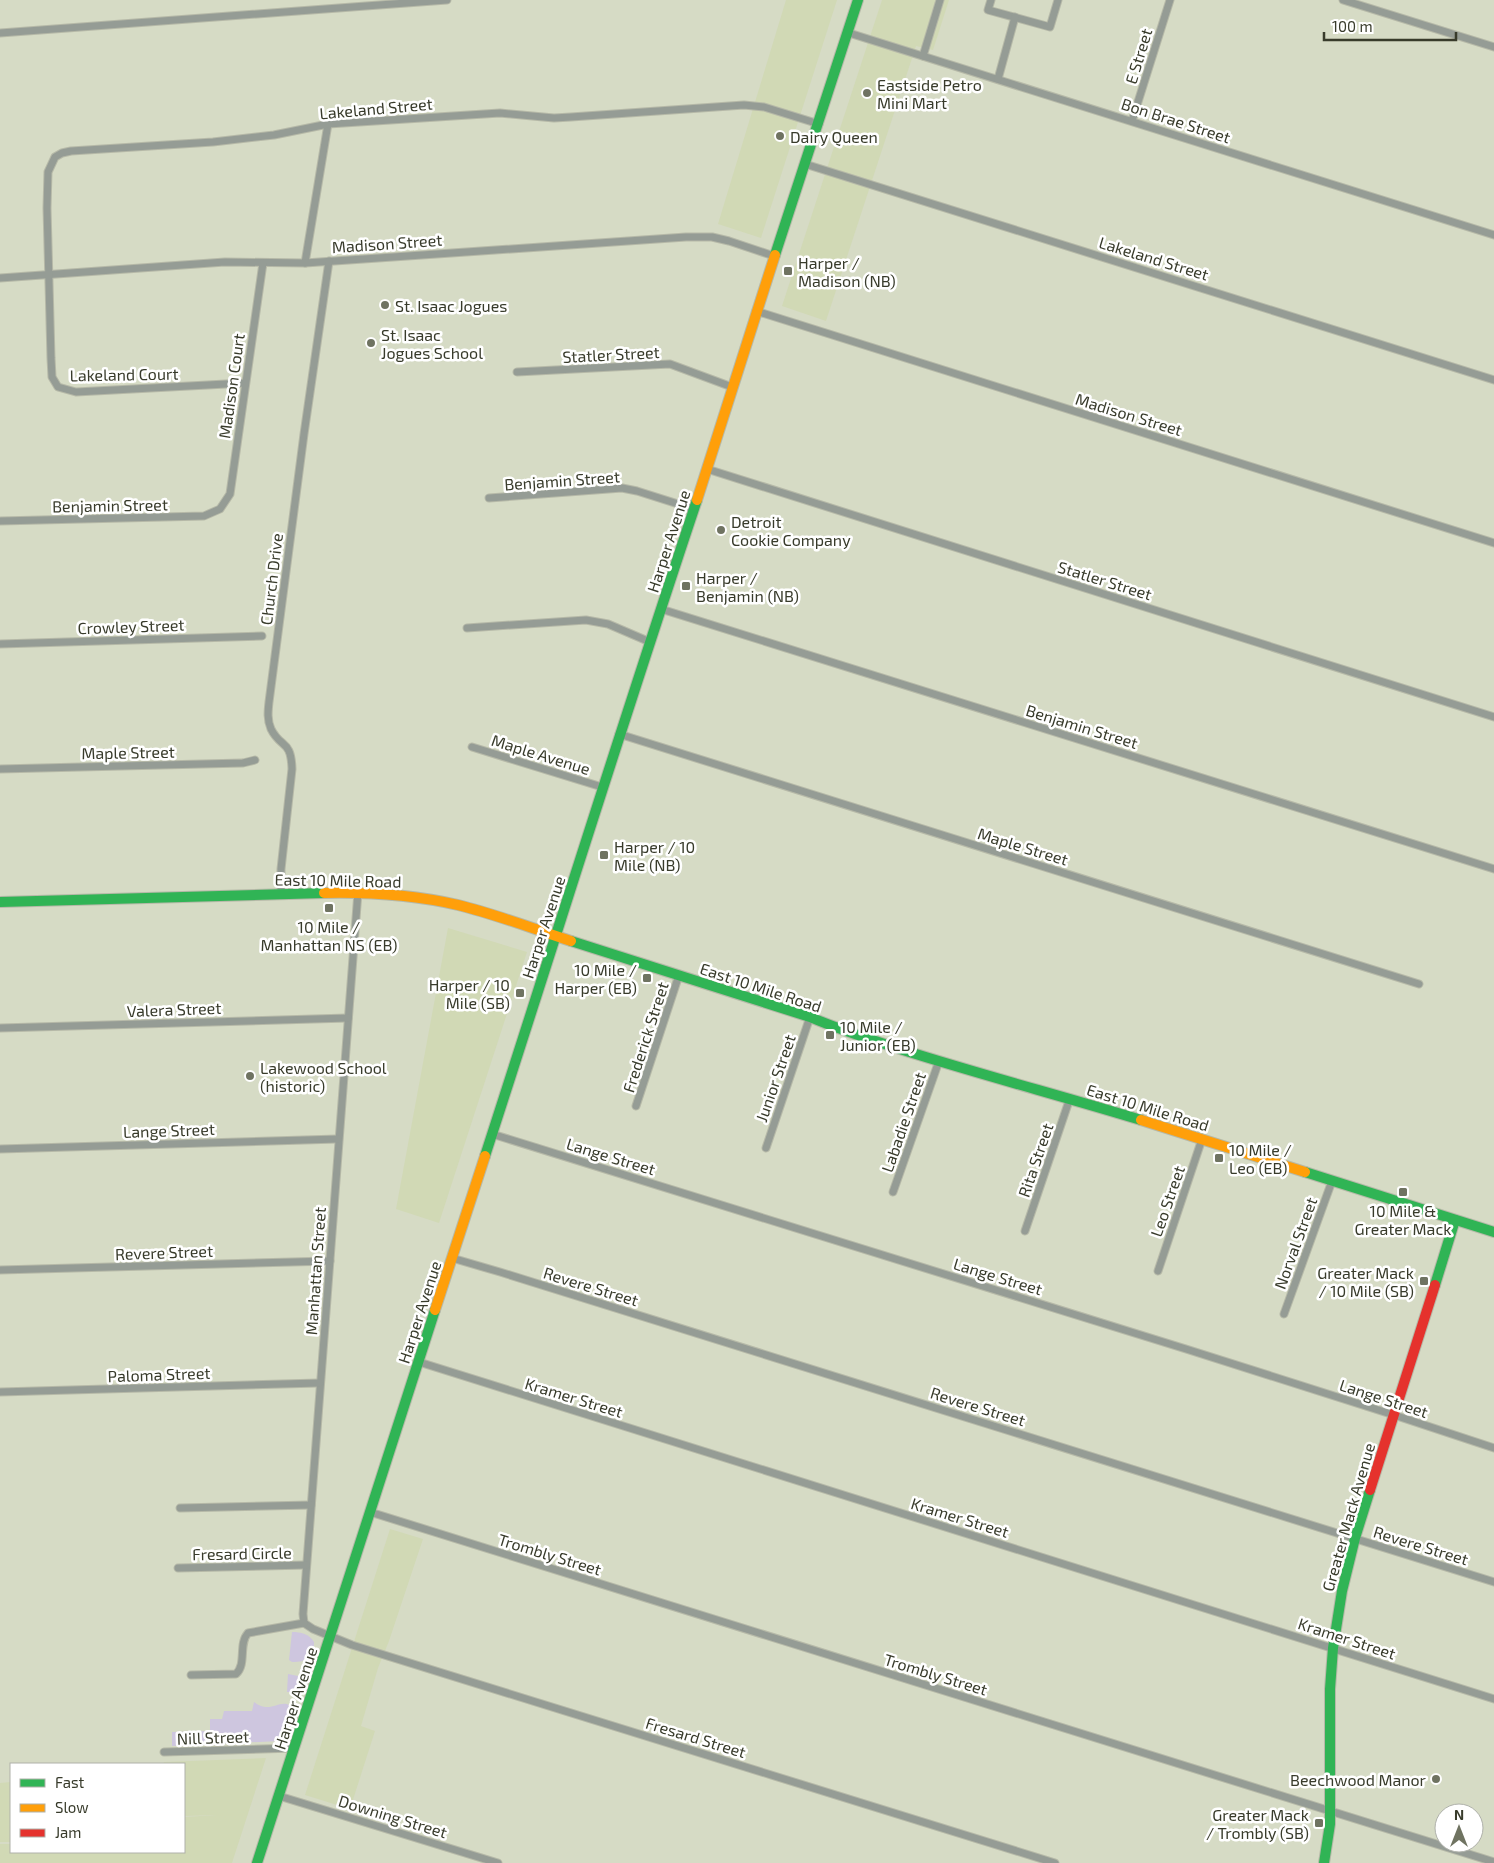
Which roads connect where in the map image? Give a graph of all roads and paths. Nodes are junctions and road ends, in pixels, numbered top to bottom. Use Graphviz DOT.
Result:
graph roads {
  1 [pos="448,0"];
  2 [pos="858,0"];
  3 [pos="940,0"];
  4 [pos="991,0"];
  5 [pos="1058,0"];
  6 [pos="1170,0"];
  7 [pos="1342,0"];
  8 [pos="1016,17"];
  9 [pos="0,33"];
  10 [pos="849,33"];
  11 [pos="1494,47"];
  12 [pos="923,56"];
  13 [pos="998,79"];
  14 [pos="1132,121"];
  15 [pos="328,124"];
  16 [pos="819,124"];
  17 [pos="805,164"];
  18 [pos="1494,235"];
  19 [pos="774,256"];
  20 [pos="328,261"];
  21 [pos="263,263"];
  22 [pos="305,263"];
  23 [pos="48,275"];
  24 [pos="0,278"];
  25 [pos="756,312"];
  26 [pos="517,372"];
  27 [pos="1494,380"];
  28 [pos="245,384"];
  29 [pos="732,387"];
  30 [pos="708,469"];
  31 [pos="489,498"];
  32 [pos="220,509"];
  33 [pos="694,509"];
  34 [pos="0,522"];
  35 [pos="1494,542"];
  36 [pos="661,609"];
  37 [pos="467,628"];
  38 [pos="262,636"];
  39 [pos="650,642"];
  40 [pos="0,644"];
  41 [pos="1494,717"];
  42 [pos="619,734"];
  43 [pos="472,747"];
  44 [pos="255,760"];
  45 [pos="0,769"];
  46 [pos="602,787"];
  47 [pos="1494,869"];
  48 [pos="358,892"];
  49 [pos="280,894"];
  50 [pos="0,902"];
  51 [pos="556,937"];
  52 [pos="679,975"];
  53 [pos="1419,984"];
  54 [pos="810,1017"];
  55 [pos="348,1018"];
  56 [pos="0,1028"];
  57 [pos="939,1061"];
  58 [pos="1070,1098"];
  59 [pos="636,1106"];
  60 [pos="492,1134"];
  61 [pos="338,1139"];
  62 [pos="1202,1139"];
  63 [pos="766,1148"];
  64 [pos="0,1149"];
  65 [pos="1332,1181"];
  66 [pos="894,1192"];
  67 [pos="1454,1220"];
  68 [pos="1025,1231"];
  69 [pos="1494,1232"];
  70 [pos="452,1258"];
  71 [pos="330,1261"];
  72 [pos="0,1270"];
  73 [pos="1158,1271"];
  74 [pos="1284,1314"];
  75 [pos="418,1362"];
  76 [pos="319,1383"];
  77 [pos="0,1392"];
  78 [pos="1394,1415"];
  79 [pos="1494,1448"];
  80 [pos="311,1505"];
  81 [pos="180,1508"];
  82 [pos="370,1512"];
  83 [pos="1355,1538"];
  84 [pos="306,1565"];
  85 [pos="178,1568"];
  86 [pos="1494,1582"];
  87 [pos="304,1623"];
  88 [pos="330,1637"];
  89 [pos="1333,1648"];
  90 [pos="192,1675"];
  91 [pos="1494,1699"];
  92 [pos="294,1748"];
  93 [pos="164,1752"];
  94 [pos="279,1796"];
  95 [pos="1330,1812"];
  96 [pos="1494,1862"];
  97 [pos="257,1863"];
  98 [pos="498,1863"];
  99 [pos="1055,1863"];
  100 [pos="1324,1863"];
  1 -- 9 [label="street"];
  2 -- 10 [label="street, Harper Avenue"];
  3 -- 12 [label="street"];
  4 -- 8 [label="street"];
  5 -- 8 [label="street"];
  6 -- 14 [label="street, E Street"];
  7 -- 11 [label="street"];
  8 -- 13 [label="street"];
  10 -- 12 [label="street, Bon Brae Street"];
  10 -- 16 [label="street, Harper Avenue"];
  12 -- 13 [label="street, Bon Brae Street"];
  13 -- 14 [label="street, Bon Brae Street"];
  14 -- 18 [label="street, Bon Brae Street"];
  15 -- 16 [label="street, Lakeland Street"];
  15 -- 22 [label="street"];
  15 -- 23 [label="street, Lakeland Street"];
  16 -- 17 [label="street, Harper Avenue"];
  17 -- 19 [label="street, Harper Avenue"];
  17 -- 27 [label="street, Lakeland Street"];
  19 -- 20 [label="street, Madison Street"];
  19 -- 25 [label="street, Harper Avenue"];
  20 -- 22 [label="street, Madison Street"];
  20 -- 49 [label="street, Church Drive"];
  21 -- 22 [label="street, Madison Street"];
  21 -- 23 [label="street, Madison Street"];
  21 -- 28 [label="street, Madison Court"];
  23 -- 24 [label="street, Madison Street"];
  23 -- 28 [label="street, Lakeland Court"];
  25 -- 29 [label="street, Harper Avenue"];
  25 -- 35 [label="street, Madison Street"];
  26 -- 29 [label="street, Statler Street"];
  28 -- 32 [label="street, Madison Court"];
  29 -- 30 [label="street, Harper Avenue"];
  30 -- 33 [label="street, Harper Avenue"];
  30 -- 41 [label="street, Statler Street"];
  31 -- 33 [label="street, Benjamin Street"];
  32 -- 34 [label="street, Benjamin Street"];
  33 -- 36 [label="street, Harper Avenue"];
  36 -- 39 [label="street, Harper Avenue"];
  36 -- 47 [label="street, Benjamin Street"];
  37 -- 39 [label="street"];
  38 -- 40 [label="street, Crowley Street"];
  39 -- 42 [label="street, Harper Avenue"];
  42 -- 46 [label="street, Harper Avenue"];
  42 -- 53 [label="street, Maple Street"];
  43 -- 46 [label="street, Maple Avenue"];
  44 -- 45 [label="street, Maple Street"];
  46 -- 51 [label="street, Harper Avenue"];
  48 -- 49 [label="street, East 10 Mile Road"];
  48 -- 51 [label="street, East 10 Mile Road"];
  48 -- 55 [label="street, Manhattan Street"];
  49 -- 50 [label="street, East 10 Mile Road"];
  51 -- 52 [label="street, East 10 Mile Road"];
  51 -- 60 [label="street, Harper Avenue"];
  52 -- 54 [label="street, East 10 Mile Road"];
  52 -- 59 [label="street, Frederick Street"];
  54 -- 57 [label="street, East 10 Mile Road"];
  54 -- 63 [label="street, Junior Street"];
  55 -- 56 [label="street, Valera Street"];
  55 -- 61 [label="street, Manhattan Street"];
  57 -- 58 [label="street, East 10 Mile Road"];
  57 -- 66 [label="street, Labadie Street"];
  58 -- 62 [label="street, East 10 Mile Road"];
  58 -- 68 [label="street, Rita Street"];
  60 -- 70 [label="street, Harper Avenue"];
  60 -- 78 [label="street, Lange Street"];
  61 -- 64 [label="street, Lange Street"];
  61 -- 71 [label="street, Manhattan Street"];
  62 -- 65 [label="street, East 10 Mile Road"];
  62 -- 73 [label="street, Leo Street"];
  65 -- 67 [label="street, East 10 Mile Road"];
  65 -- 74 [label="street, Norval Street"];
  67 -- 69 [label="street, East 10 Mile Road"];
  67 -- 78 [label="street, Greater Mack Avenue"];
  70 -- 75 [label="street, Harper Avenue"];
  70 -- 83 [label="street, Revere Street"];
  71 -- 72 [label="street, Revere Street"];
  71 -- 76 [label="street, Manhattan Street"];
  75 -- 82 [label="street, Harper Avenue"];
  75 -- 89 [label="street, Kramer Street"];
  76 -- 77 [label="street, Paloma Street"];
  76 -- 80 [label="street, Manhattan Street"];
  78 -- 79 [label="street, Lange Street"];
  78 -- 83 [label="street, Greater Mack Avenue"];
  80 -- 81 [label="street"];
  80 -- 84 [label="street, Manhattan Street"];
  82 -- 88 [label="street, Harper Avenue"];
  82 -- 95 [label="street, Trombly Street"];
  83 -- 86 [label="street, Revere Street"];
  83 -- 89 [label="street, Greater Mack Avenue"];
  84 -- 85 [label="street, Fresard Circle"];
  84 -- 87 [label="street, Manhattan Street"];
  87 -- 88 [label="street"];
  87 -- 90 [label="street"];
  88 -- 92 [label="street, Harper Avenue"];
  88 -- 99 [label="street, Fresard Street"];
  89 -- 91 [label="street, Kramer Street"];
  89 -- 95 [label="street, Greater Mack Avenue"];
  92 -- 93 [label="street, Nill Street"];
  92 -- 94 [label="street, Harper Avenue"];
  94 -- 97 [label="street, Harper Avenue"];
  94 -- 98 [label="street, Downing Street"];
  95 -- 96 [label="street, Trombly Street"];
  95 -- 100 [label="street, Greater Mack Avenue"];
}
